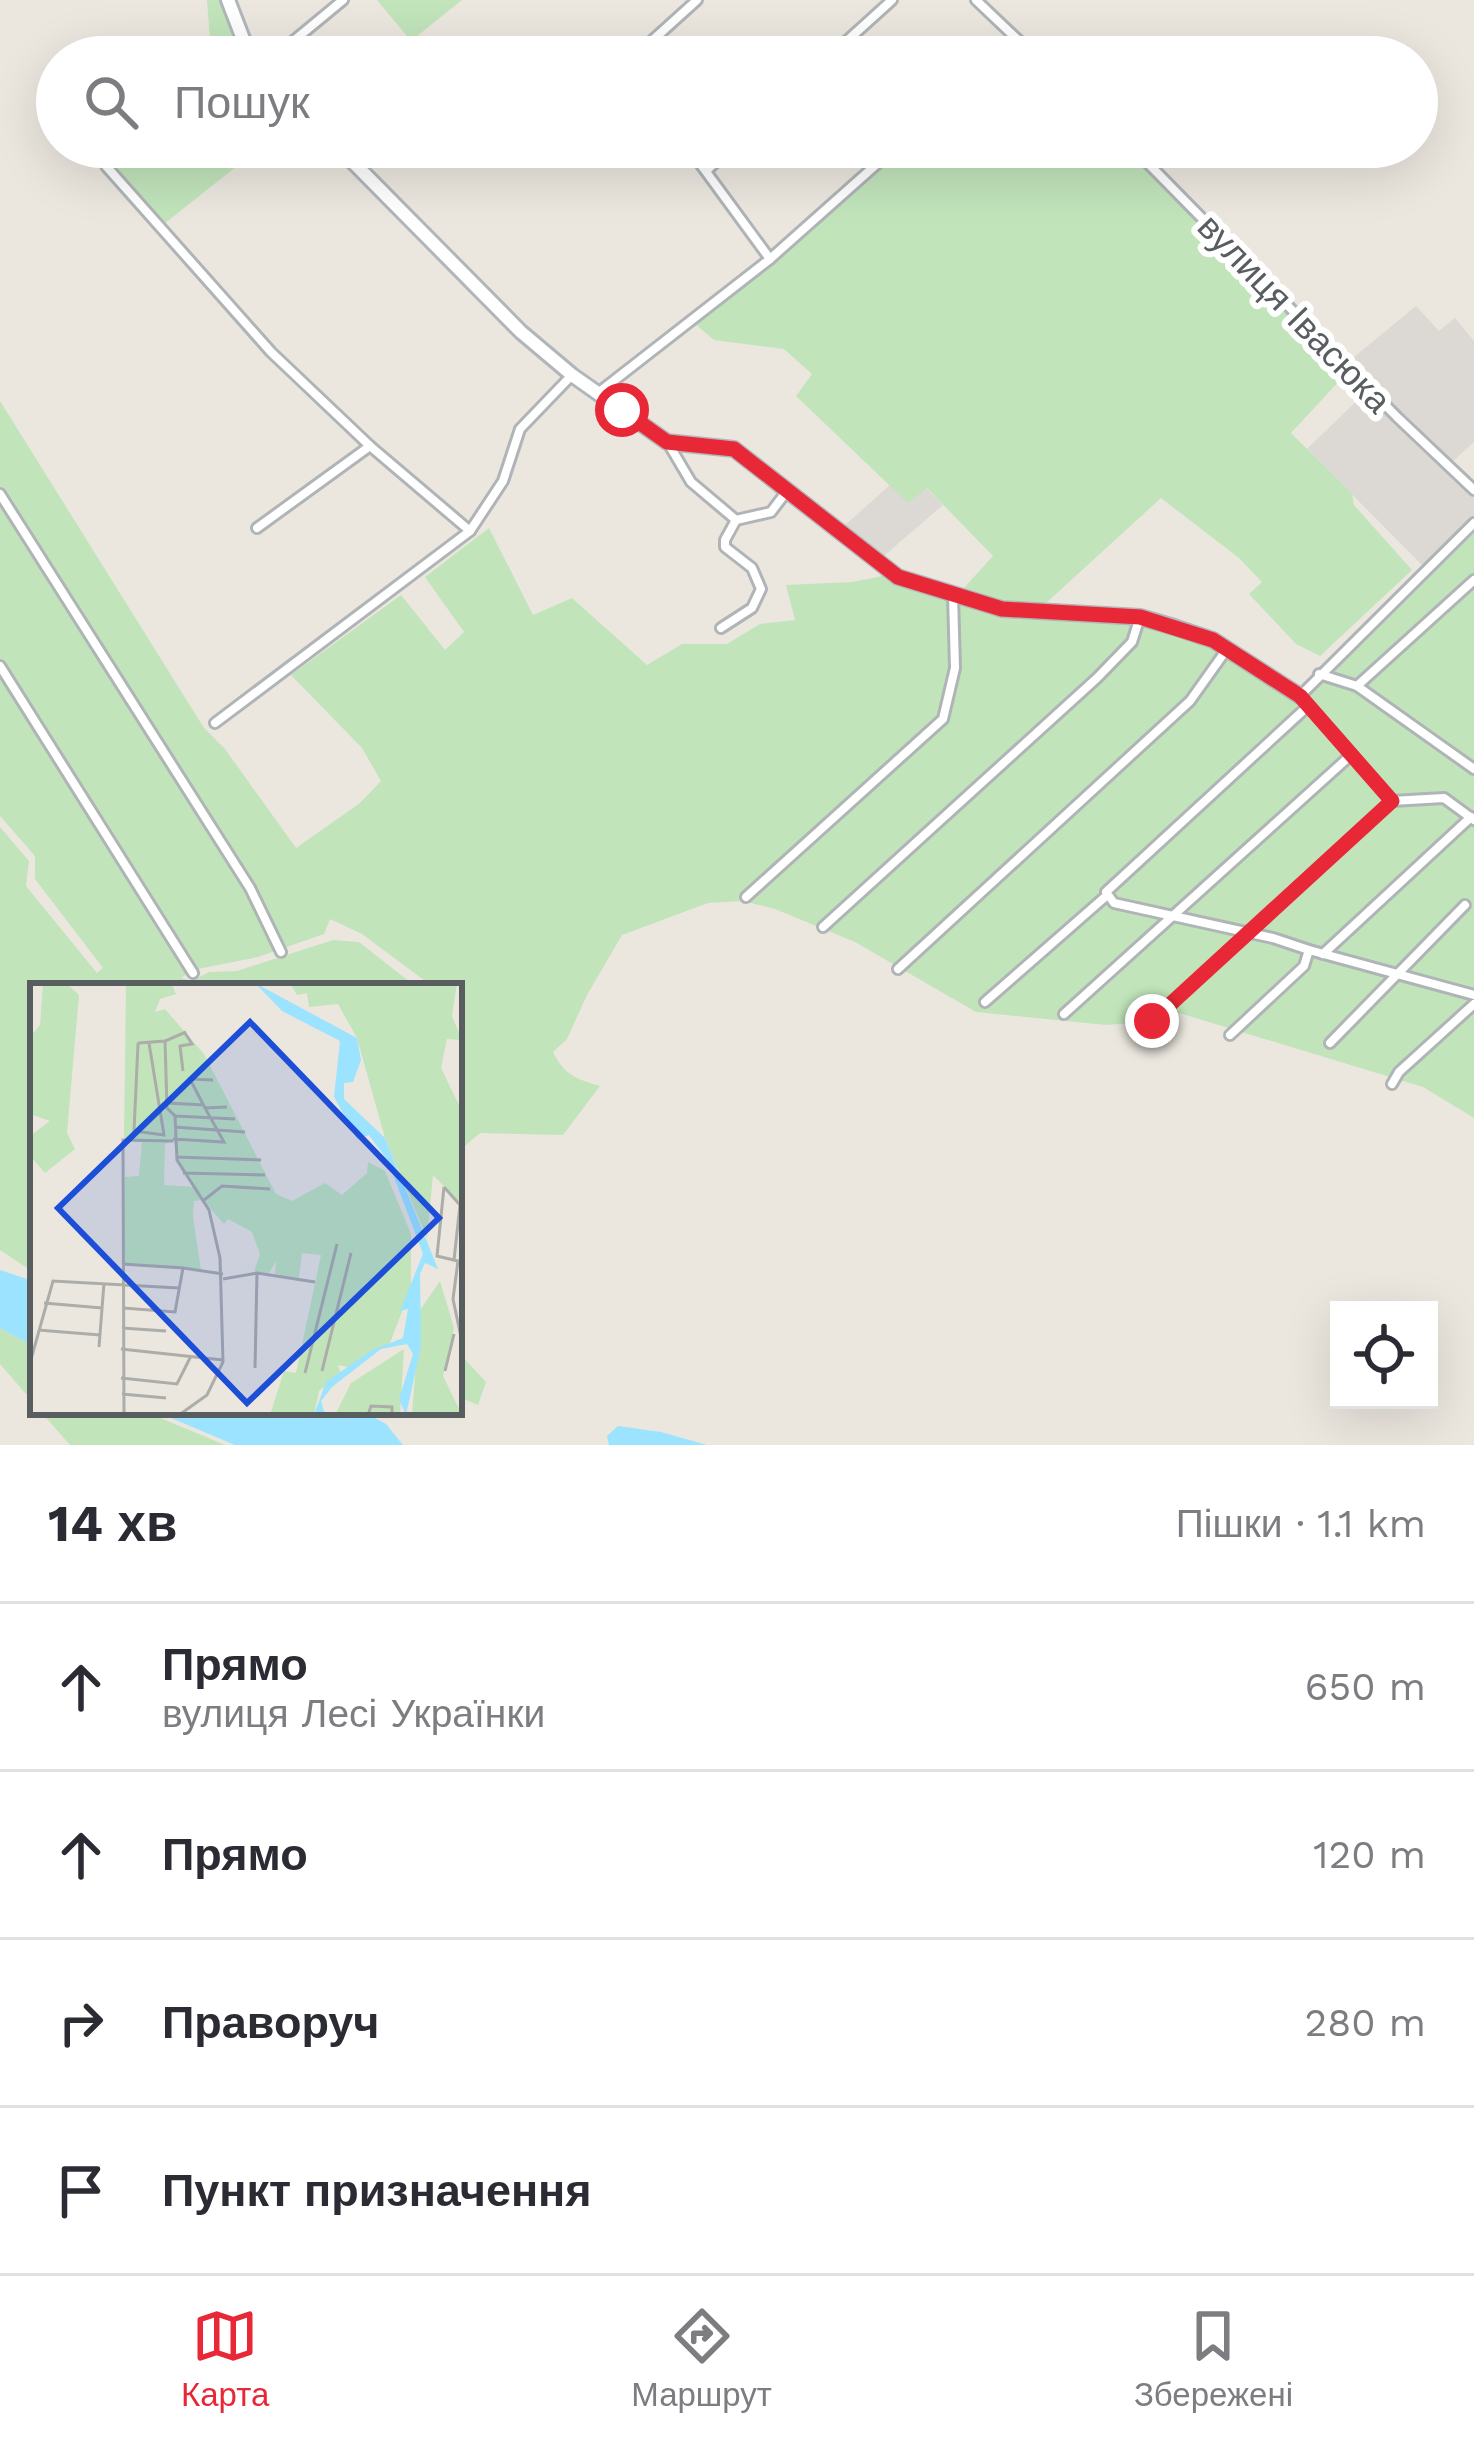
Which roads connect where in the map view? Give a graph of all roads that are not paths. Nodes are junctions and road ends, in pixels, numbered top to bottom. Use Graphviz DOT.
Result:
graph roads {
  1 [pos="228,0"];
  2 [pos="344,0"];
  3 [pos="697,0"];
  4 [pos="892,0"];
  5 [pos="976,0"];
  6 [pos="242,36"];
  7 [pos="300,36"];
  8 [pos="657,36"];
  9 [pos="852,36"];
  10 [pos="1011,36"];
  11 [pos="108,168"];
  12 [pos="359,168"];
  13 [pos="872,168"];
  14 [pos="1153,168"];
  15 [pos="707,170"];
  16 [pos="770,259"];
  17 [pos="572,375"];
  18 [pos="598,393"];
  19 [pos="667,442"];
  20 [pos="370,446"];
  21 [pos="787,490"];
  22 [pos="1474,490"];
  23 [pos="0,494"];
  24 [pos="736,520"];
  25 [pos="1474,523"];
  26 [pos="257,528"];
  27 [pos="470,531"];
  28 [pos="1474,580"];
  29 [pos="953,595"];
  30 [pos="1140,617"];
  31 [pos="721,628"];
  32 [pos="1228,648"];
  33 [pos="0,666"];
  34 [pos="1319,674"];
  35 [pos="1357,686"];
  36 [pos="1304,702"];
  37 [pos="215,723"];
  38 [pos="1351,754"];
  39 [pos="1474,769"];
  40 [pos="1392,801"];
  41 [pos="1472,818"];
  42 [pos="1106,896"];
  43 [pos="746,897"];
  44 [pos="1465,905"];
  45 [pos="1172,916"];
  46 [pos="823,926"];
  47 [pos="1246,933"];
  48 [pos="1309,950"];
  49 [pos="281,952"];
  50 [pos="1323,954"];
  51 [pos="898,969"];
  52 [pos="1399,972"];
  53 [pos="193,973"];
  54 [pos="1474,999"];
  55 [pos="985,1002"];
  56 [pos="1064,1014"];
  57 [pos="1152,1021"];
  58 [pos="1230,1035"];
  59 [pos="1330,1043"];
  60 [pos="1392,1084"];
  1 -- 6 [label="street"];
  2 -- 7 [label="street"];
  3 -- 8 [label="street"];
  4 -- 9 [label="street"];
  5 -- 10 [label="street"];
  11 -- 20 [label="street"];
  12 -- 17 [label="street"];
  13 -- 16 [label="street"];
  14 -- 22 [label="street, вулиця Івасюка"];
  15 -- 16 [label="street"];
  16 -- 18 [label="street"];
  17 -- 18 [label="street"];
  17 -- 27 [label="street"];
  18 -- 19 [label="street"];
  19 -- 21 [label="street"];
  19 -- 24 [label="street"];
  20 -- 26 [label="street"];
  20 -- 27 [label="street"];
  21 -- 24 [label="street"];
  21 -- 29 [label="street"];
  23 -- 49 [label="street"];
  24 -- 31 [label="street"];
  25 -- 34 [label="street"];
  27 -- 37 [label="street"];
  28 -- 35 [label="street"];
  29 -- 30 [label="street"];
  29 -- 43 [label="street"];
  30 -- 32 [label="street"];
  30 -- 46 [label="street"];
  32 -- 36 [label="street"];
  32 -- 51 [label="street"];
  33 -- 53 [label="street"];
  34 -- 35 [label="street"];
  34 -- 36 [label="street"];
  35 -- 39 [label="street"];
  36 -- 38 [label="street"];
  36 -- 42 [label="street"];
  38 -- 40 [label="street"];
  38 -- 45 [label="street"];
  40 -- 41 [label="street"];
  40 -- 47 [label="street"];
  41 -- 50 [label="street"];
  42 -- 45 [label="street"];
  42 -- 55 [label="street"];
  44 -- 52 [label="street"];
  45 -- 47 [label="street"];
  45 -- 56 [label="street"];
  47 -- 48 [label="street"];
  47 -- 57 [label="street"];
  48 -- 50 [label="street"];
  48 -- 58 [label="street"];
  50 -- 52 [label="street"];
  52 -- 54 [label="street"];
  52 -- 59 [label="street"];
  54 -- 60 [label="street"];
}
